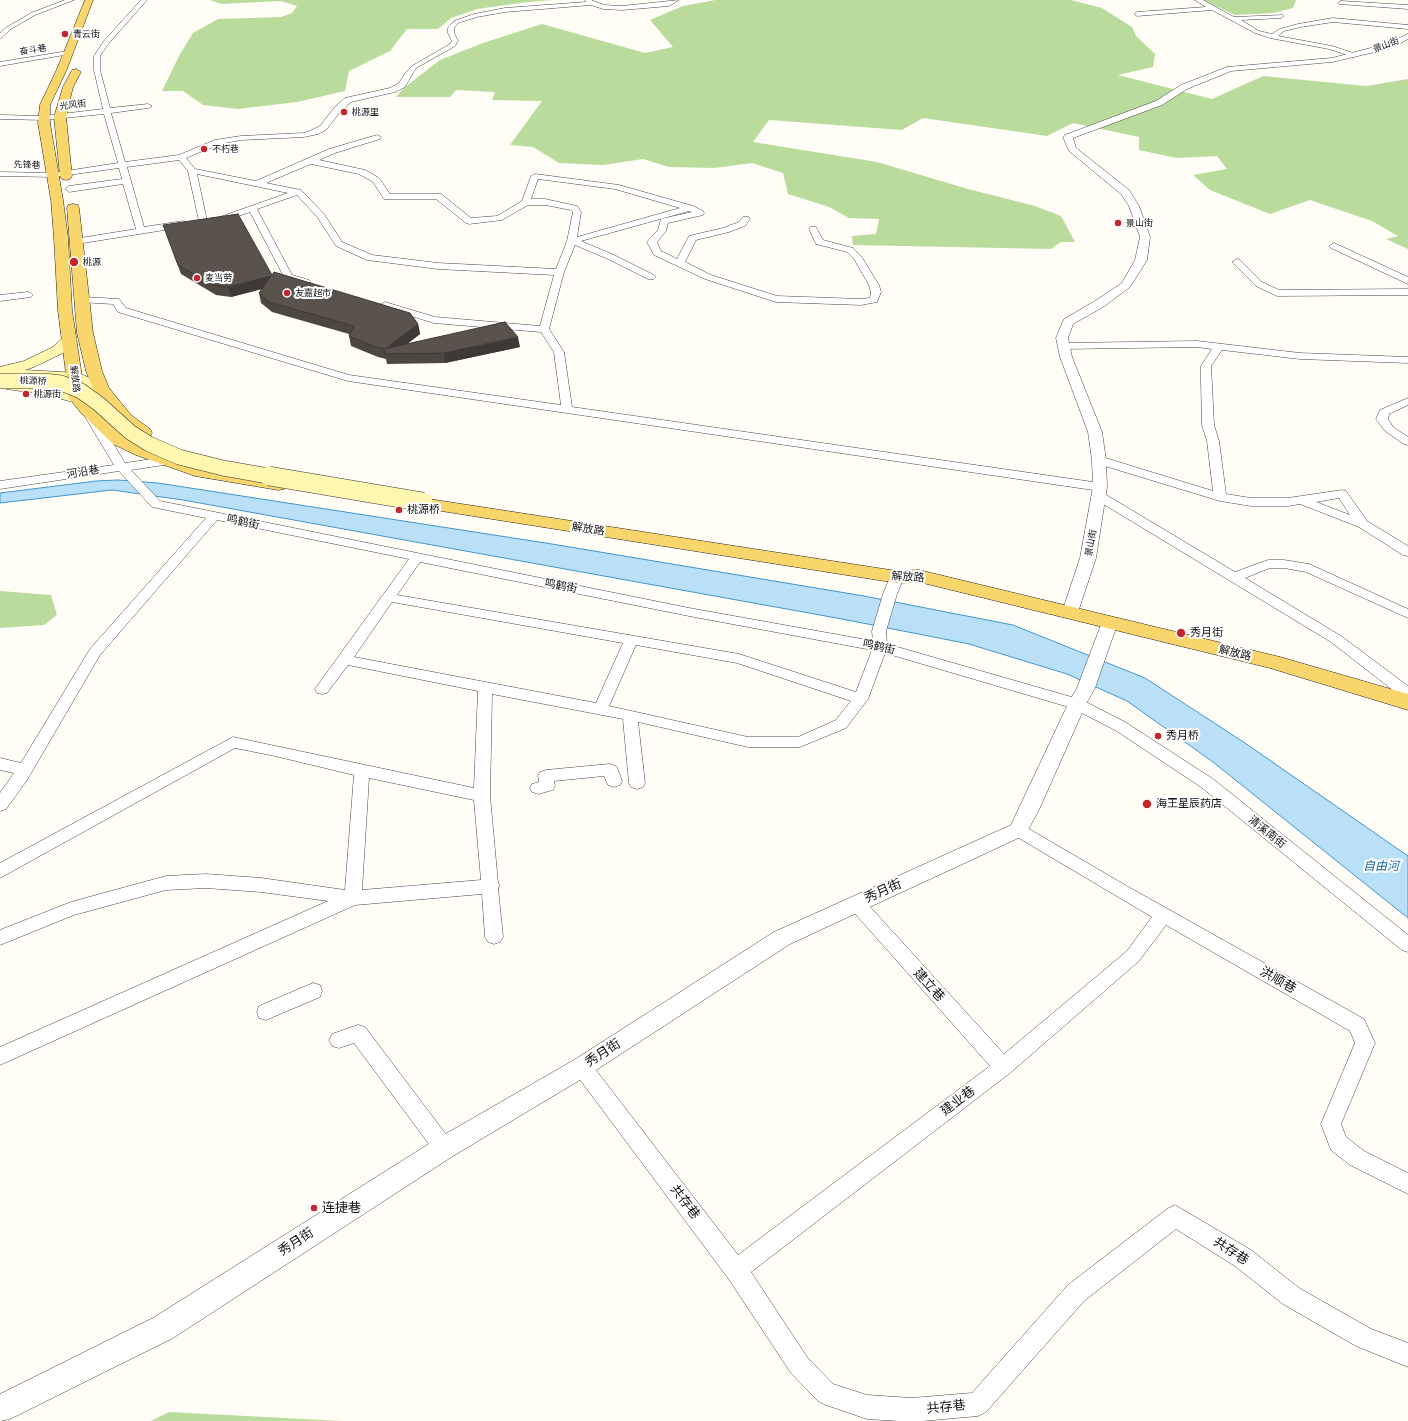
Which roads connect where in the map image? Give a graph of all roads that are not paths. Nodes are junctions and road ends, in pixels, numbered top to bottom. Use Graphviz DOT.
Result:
graph roads {
  1 [pos="71,0"];
  2 [pos="89,0"];
  3 [pos="144,0"];
  4 [pos="676,0"];
  5 [pos="1198,0"];
  6 [pos="1340,1"];
  7 [pos="590,2"];
  8 [pos="1408,7"];
  9 [pos="1212,8"];
  10 [pos="33,14"];
  11 [pos="1137,14"];
  12 [pos="1281,16"];
  13 [pos="1233,19"];
  14 [pos="7,20"];
  15 [pos="1333,20"];
  16 [pos="1408,27"];
  17 [pos="1408,36"];
  18 [pos="0,37"];
  19 [pos="1272,37"];
  20 [pos="68,53"];
  21 [pos="1354,55"];
  22 [pos="81,59"];
  23 [pos="0,64"];
  24 [pos="148,106"];
  25 [pos="107,111"];
  26 [pos="0,117"];
  27 [pos="60,117"];
  28 [pos="44,118"];
  29 [pos="377,137"];
  30 [pos="181,156"];
  31 [pos="311,161"];
  32 [pos="122,164"];
  33 [pos="192,171"];
  34 [pos="0,174"];
  35 [pos="59,174"];
  36 [pos="126,181"];
  37 [pos="256,184"];
  38 [pos="69,189"];
  39 [pos="298,192"];
  40 [pos="526,202"];
  41 [pos="252,208"];
  42 [pos="690,208"];
  43 [pos="746,219"];
  44 [pos="203,221"];
  45 [pos="813,229"];
  46 [pos="141,231"];
  47 [pos="77,241"];
  48 [pos="572,241"];
  49 [pos="1334,246"];
  50 [pos="1237,262"];
  51 [pos="679,264"];
  52 [pos="559,272"];
  53 [pos="651,277"];
  54 [pos="1408,282"];
  55 [pos="318,286"];
  56 [pos="1408,292"];
  57 [pos="28,295"];
  58 [pos="0,298"];
  59 [pos="83,300"];
  60 [pos="376,303"];
  61 [pos="544,329"];
  62 [pos="70,339"];
  63 [pos="1064,346"];
  64 [pos="1219,346"];
  65 [pos="89,354"];
  66 [pos="1408,360"];
  67 [pos="0,373"];
  68 [pos="74,376"];
  69 [pos="0,381"];
  70 [pos="0,386"];
  71 [pos="101,389"];
  72 [pos="1408,401"];
  73 [pos="82,404"];
  74 [pos="567,410"];
  75 [pos="1408,442"];
  76 [pos="1099,460"];
  77 [pos="166,461"];
  78 [pos="125,470"];
  79 [pos="0,485"];
  80 [pos="1100,492"];
  81 [pos="1220,497"];
  82 [pos="1301,500"];
  83 [pos="423,502"];
  84 [pos="214,516"];
  85 [pos="1363,524"];
  86 [pos="1408,552"];
  87 [pos="417,557"];
  88 [pos="1233,578"];
  89 [pos="893,585"];
  90 [pos="388,597"];
  91 [pos="1070,612"];
  92 [pos="1408,614"];
  93 [pos="1110,622"];
  94 [pos="631,640"];
  95 [pos="880,646"];
  96 [pos="344,660"];
  97 [pos="485,688"];
  98 [pos="322,689"];
  99 [pos="1408,694"];
  100 [pos="1082,696"];
  101 [pos="861,699"];
  102 [pos="1408,702"];
  103 [pos="600,710"];
  104 [pos="630,715"];
  105 [pos="1120,726"];
  106 [pos="0,764"];
  107 [pos="24,770"];
  108 [pos="362,771"];
  109 [pos="614,781"];
  110 [pos="637,783"];
  111 [pos="538,788"];
  112 [pos="482,796"];
  113 [pos="0,805"];
  114 [pos="1018,830"];
  115 [pos="0,871"];
  116 [pos="491,886"];
  117 [pos="353,898"];
  118 [pos="856,903"];
  119 [pos="1163,916"];
  120 [pos="0,938"];
  121 [pos="494,938"];
  122 [pos="1408,945"];
  123 [pos="313,991"];
  124 [pos="266,1012"];
  125 [pos="339,1040"];
  126 [pos="0,1056"];
  127 [pos="582,1067"];
  128 [pos="1003,1067"];
  129 [pos="444,1148"];
  130 [pos="1408,1184"];
  131 [pos="736,1270"];
  132 [pos="1408,1355"];
  133 [pos="0,1409"];
  1 -- 10 [label="street"];
  2 -- 20 [label="main road, 解放路"];
  3 -- 25 [label="street"];
  4 -- 7 [label="street"];
  5 -- 9 [label="street"];
  6 -- 8 [label="street"];
  6 -- 15 [label="street"];
  7 -- 30 [label="street"];
  9 -- 11 [label="street"];
  9 -- 13 [label="street"];
  10 -- 14 [label="street"];
  10 -- 18 [label="street"];
  12 -- 13 [label="street"];
  13 -- 19 [label="street"];
  15 -- 16 [label="street"];
  15 -- 19 [label="street"];
  17 -- 21 [label="street, 景山街"];
  19 -- 21 [label="street"];
  20 -- 23 [label="street, 奋斗巷"];
  20 -- 28 [label="main road, 解放路"];
  21 -- 63 [label="street, 景山街"];
  22 -- 27 [label="main road, 解放路"];
  24 -- 25 [label="street, 光风街"];
  25 -- 27 [label="street, 光风街"];
  25 -- 32 [label="street"];
  26 -- 28 [label="street, 光风街"];
  27 -- 28 [label="street, 光风街"];
  27 -- 35 [label="main road, 解放路"];
  28 -- 35 [label="main road, 解放路"];
  29 -- 31 [label="street"];
  30 -- 32 [label="street"];
  30 -- 33 [label="street"];
  31 -- 37 [label="street"];
  31 -- 40 [label="street"];
  32 -- 35 [label="street"];
  32 -- 36 [label="street"];
  33 -- 37 [label="street"];
  33 -- 44 [label="street"];
  34 -- 35 [label="street, 先锋巷"];
  35 -- 38 [label="main road, 解放路"];
  35 -- 62 [label="main road, 解放路"];
  36 -- 38 [label="street"];
  36 -- 46 [label="street"];
  37 -- 39 [label="street"];
  38 -- 47 [label="main road, 解放路"];
  39 -- 41 [label="street"];
  39 -- 52 [label="street"];
  40 -- 42 [label="street"];
  40 -- 48 [label="street"];
  41 -- 44 [label="street"];
  41 -- 55 [label="street"];
  42 -- 48 [label="street"];
  42 -- 51 [label="street"];
  43 -- 51 [label="street"];
  44 -- 46 [label="street"];
  45 -- 51 [label="street"];
  46 -- 47 [label="street"];
  47 -- 59 [label="main road, 解放路"];
  48 -- 52 [label="street"];
  48 -- 53 [label="street"];
  49 -- 54 [label="street"];
  50 -- 56 [label="street"];
  52 -- 61 [label="street"];
  57 -- 58 [label="street"];
  59 -- 65 [label="main road, 解放路"];
  59 -- 74 [label="street"];
  60 -- 61 [label="street"];
  61 -- 74 [label="street"];
  62 -- 67 [label="main road"];
  62 -- 68 [label="main road, 解放路"];
  63 -- 64 [label="street"];
  63 -- 76 [label="street, 景山街"];
  64 -- 66 [label="street"];
  64 -- 81 [label="street"];
  65 -- 68 [label="main road"];
  65 -- 71 [label="main road, 解放路"];
  67 -- 68 [label="main road"];
  68 -- 70 [label="main road"];
  68 -- 71 [label="main road"];
  68 -- 73 [label="main road, 解放路"];
  69 -- 83 [label="main road, 桃源桥, bridge"];
  70 -- 73 [label="main road"];
  71 -- 83 [label="main road, 解放路"];
  72 -- 75 [label="street"];
  73 -- 77 [label="main road, 解放路"];
  73 -- 78 [label="street, 鸣鹤街"];
  74 -- 80 [label="street"];
  76 -- 80 [label="street, 景山街"];
  76 -- 81 [label="street"];
  77 -- 78 [label="street, 河沿巷"];
  77 -- 83 [label="main road, 解放路"];
  78 -- 79 [label="street, 河沿巷"];
  78 -- 84 [label="street, 鸣鹤街"];
  80 -- 88 [label="street"];
  80 -- 91 [label="street, 景山街"];
  81 -- 82 [label="street"];
  82 -- 85 [label="street"];
  82 -- 85 [label="street"];
  83 -- 89 [label="main road, 解放路"];
  84 -- 87 [label="street, 鸣鹤街"];
  84 -- 107 [label="street"];
  85 -- 86 [label="street"];
  87 -- 90 [label="street"];
  87 -- 95 [label="street, 鸣鹤街"];
  88 -- 92 [label="street"];
  88 -- 99 [label="street"];
  89 -- 91 [label="main road, 解放路"];
  89 -- 95 [label="street"];
  90 -- 94 [label="street"];
  90 -- 96 [label="street"];
  91 -- 93 [label="main road, 解放路"];
  93 -- 100 [label="street"];
  93 -- 102 [label="main road, 解放路"];
  94 -- 101 [label="street"];
  94 -- 103 [label="street"];
  95 -- 100 [label="street, 鸣鹤街"];
  95 -- 101 [label="street"];
  96 -- 97 [label="street"];
  96 -- 98 [label="street"];
  97 -- 103 [label="street"];
  97 -- 112 [label="street"];
  100 -- 105 [label="street, 鸣鹤街"];
  100 -- 114 [label="street"];
  101 -- 104 [label="street"];
  103 -- 104 [label="street"];
  104 -- 110 [label="street"];
  105 -- 122 [label="street, 清溪南街"];
  106 -- 107 [label="street"];
  107 -- 113 [label="street"];
  108 -- 112 [label="street"];
  108 -- 115 [label="street"];
  108 -- 117 [label="street"];
  109 -- 111 [label="street"];
  112 -- 116 [label="street"];
  114 -- 118 [label="street, 秀月街"];
  114 -- 119 [label="street, 洪顺巷"];
  116 -- 117 [label="street"];
  116 -- 121 [label="street"];
  117 -- 120 [label="street"];
  117 -- 126 [label="street"];
  118 -- 127 [label="street, 秀月街"];
  118 -- 128 [label="street, 建立巷"];
  119 -- 128 [label="street, 建业巷"];
  119 -- 130 [label="street, 洪顺巷"];
  123 -- 124 [label="street"];
  125 -- 129 [label="street"];
  127 -- 129 [label="street, 秀月街"];
  127 -- 131 [label="street, 共存巷"];
  128 -- 131 [label="street, 建业巷"];
  129 -- 133 [label="street, 秀月街"];
  131 -- 132 [label="street, 共存巷"];
}
